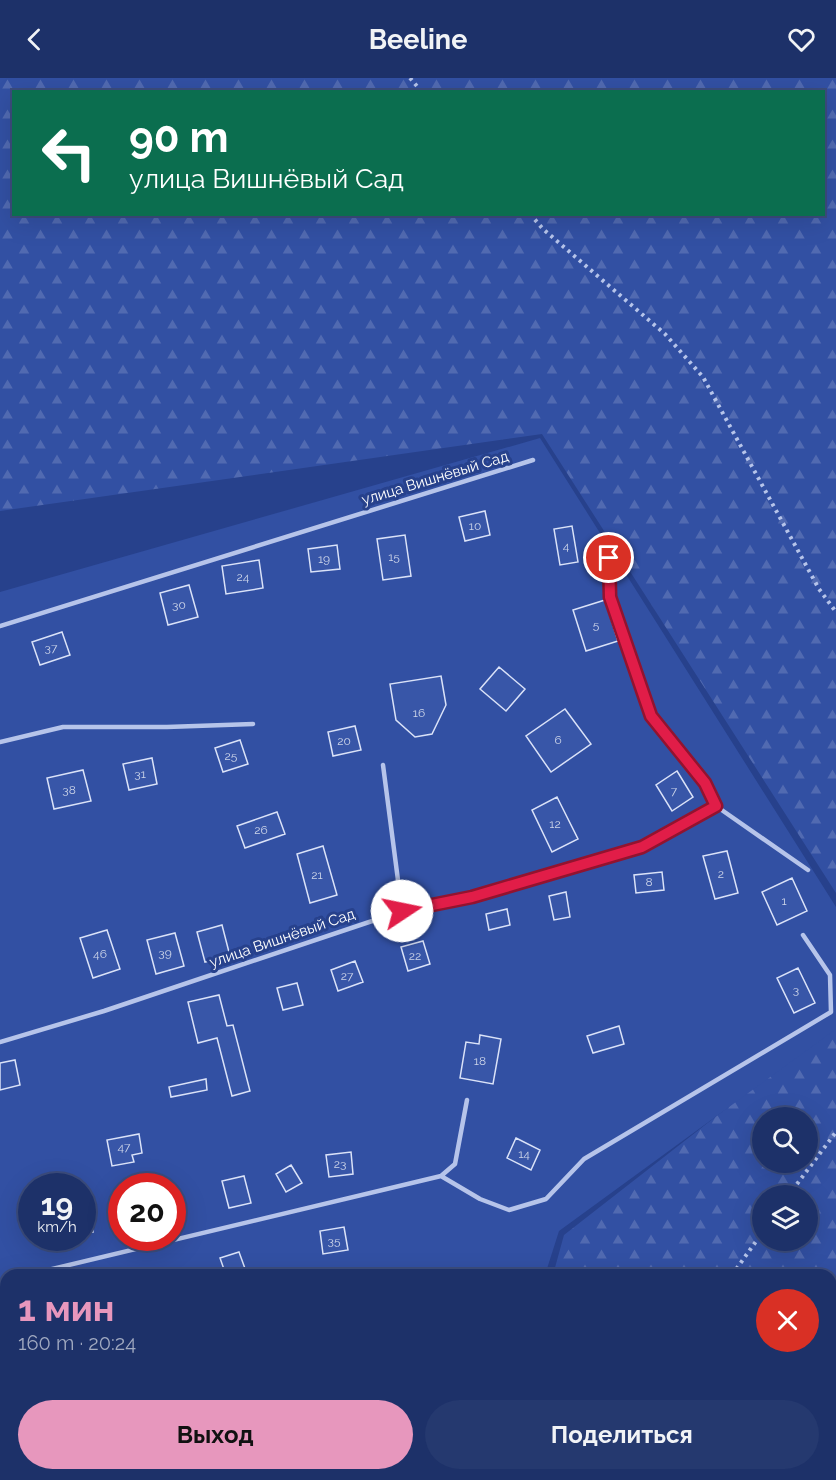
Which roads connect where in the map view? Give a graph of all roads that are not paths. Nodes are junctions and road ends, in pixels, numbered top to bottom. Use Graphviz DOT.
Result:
graph roads {
  1 [pos="533,460"];
  2 [pos="609,558"];
  3 [pos="0,626"];
  4 [pos="253,724"];
  5 [pos="0,742"];
  6 [pos="383,765"];
  7 [pos="716,806"];
  8 [pos="808,870"];
  9 [pos="402,911"];
  10 [pos="803,935"];
  11 [pos="0,1042"];
  12 [pos="467,1100"];
  13 [pos="441,1176"];
  14 [pos="52,1269"];
  1 -- 3 [label="lane, улица Вишнёвый Сад"];
  2 -- 7 [label="lane"];
  4 -- 5 [label="lane"];
  6 -- 9 [label="lane"];
  7 -- 8 [label="lane"];
  7 -- 9 [label="lane, улица Вишнёвый Сад"];
  9 -- 11 [label="lane, улица Вишнёвый Сад"];
  10 -- 13 [label="lane"];
  12 -- 13 [label="lane"];
  13 -- 14 [label="lane"];
}
